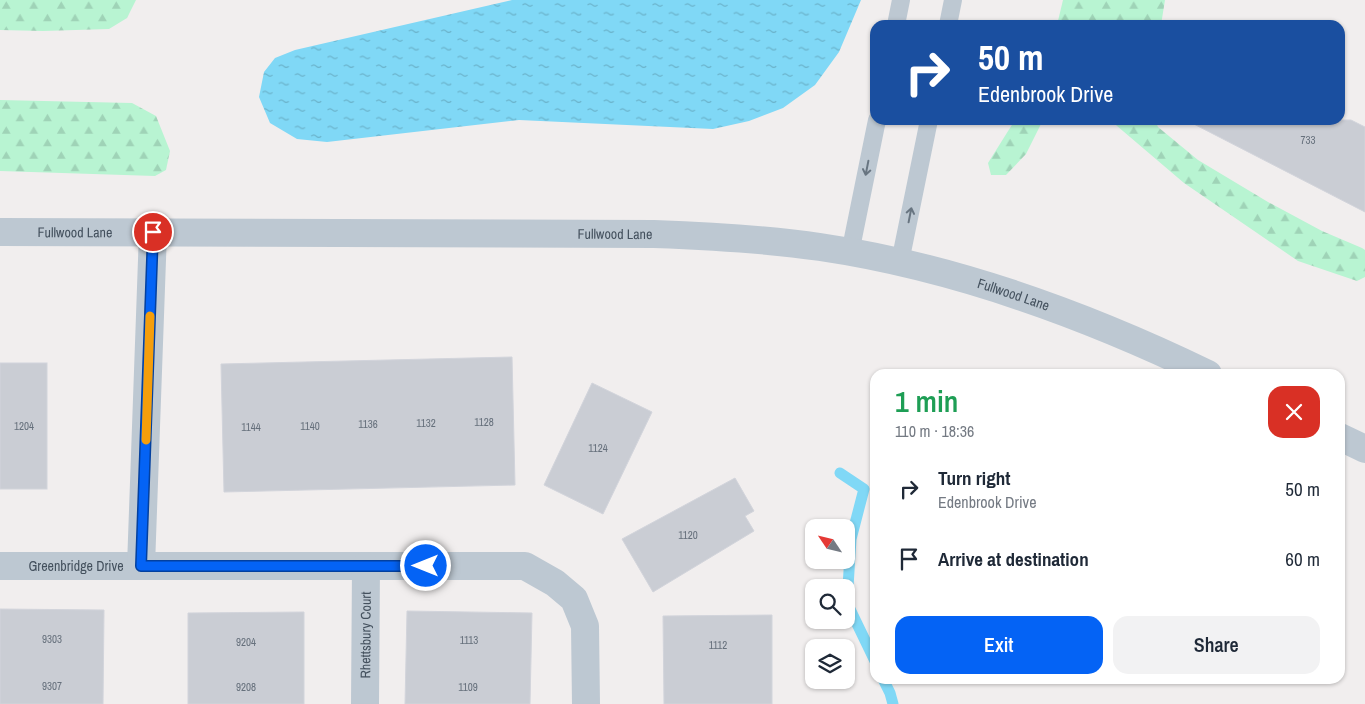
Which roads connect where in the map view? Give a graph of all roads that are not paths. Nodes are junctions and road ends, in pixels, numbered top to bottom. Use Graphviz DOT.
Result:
graph roads {
  1 [pos="901,0"];
  2 [pos="953,0"];
  3 [pos="897,20"];
  4 [pos="949,20"];
  5 [pos="876,125"];
  6 [pos="928,125"];
  7 [pos="0,232"];
  8 [pos="153,232"];
  9 [pos="850,253"];
  10 [pos="900,262"];
  11 [pos="1198,369"];
  12 [pos="1345,439"];
  13 [pos="1365,449"];
  14 [pos="0,566"];
  15 [pos="141,566"];
  16 [pos="366,566"];
  17 [pos="365,704"];
  18 [pos="586,704"];
  1 -- 3 [label="lane"];
  2 -- 4 [label="lane"];
  5 -- 9 [label="lane, one-way"];
  10 -- 6 [label="lane, one-way"];
  7 -- 8 [label="street, Fullwood Lane"];
  8 -- 9 [label="street, Fullwood Lane"];
  8 -- 15 [label="street"];
  9 -- 10 [label="street, Fullwood Lane"];
  10 -- 11 [label="street, Fullwood Lane"];
  12 -- 13 [label="street"];
  14 -- 15 [label="street, Greenbridge Drive"];
  15 -- 16 [label="street, Greenbridge Drive"];
  16 -- 17 [label="street, Rhettsbury Court"];
  16 -- 18 [label="street, Greenbridge Drive"];
}
